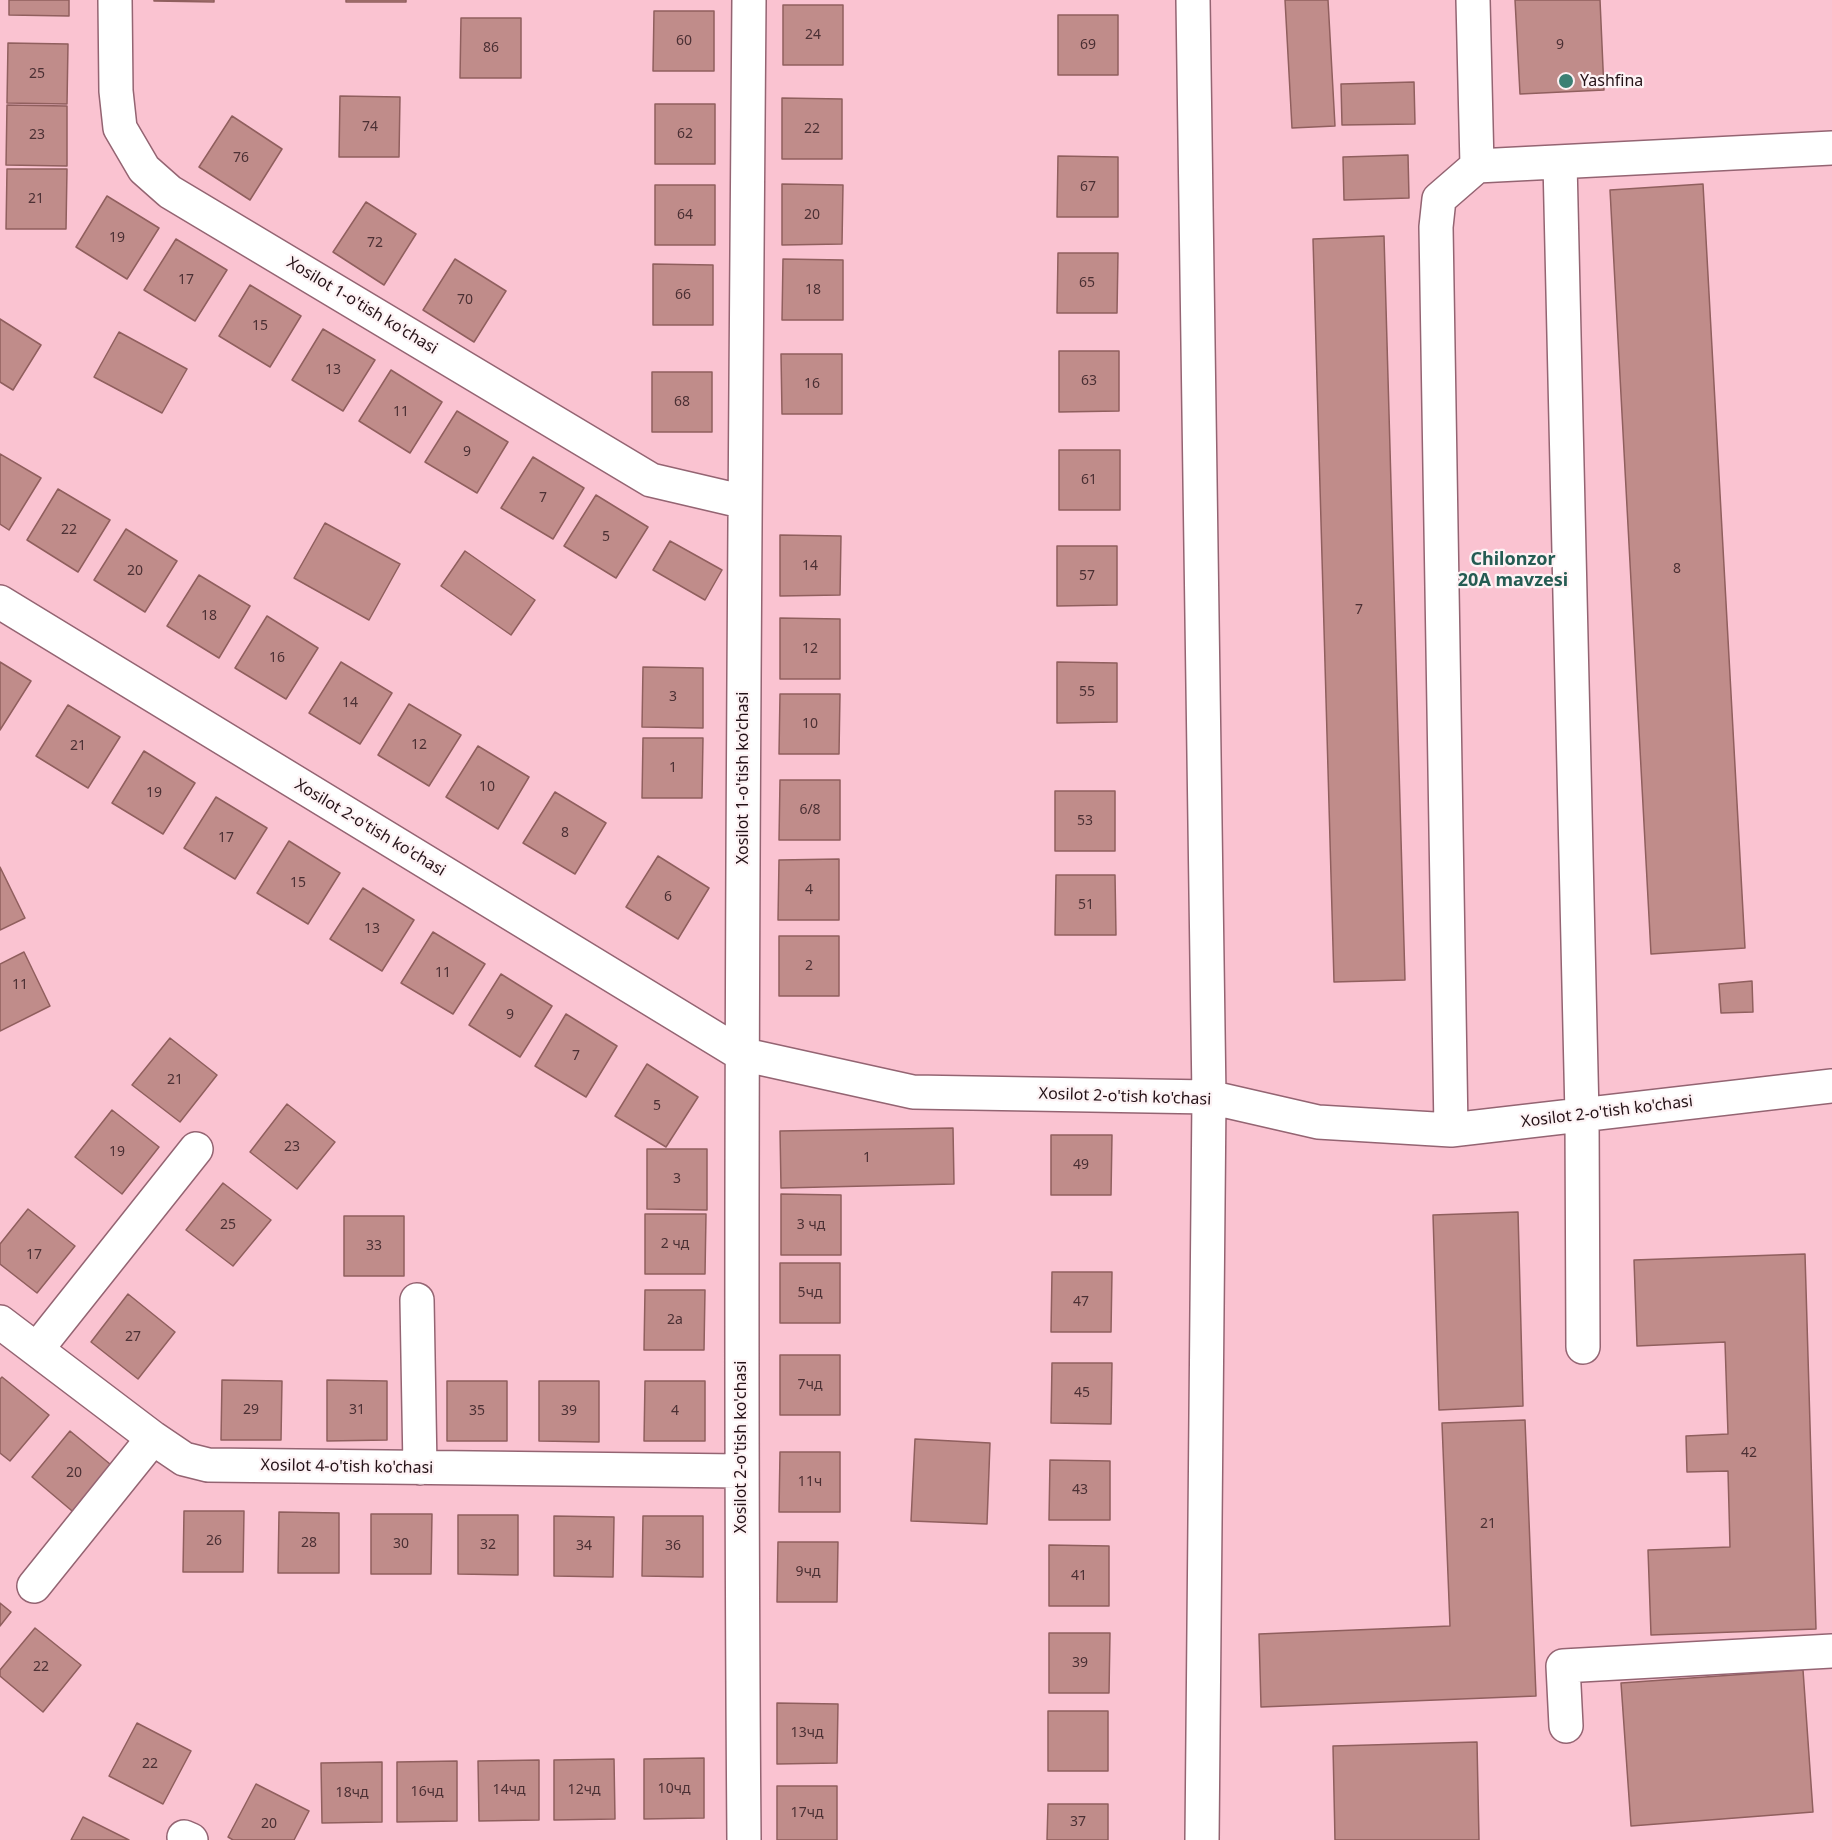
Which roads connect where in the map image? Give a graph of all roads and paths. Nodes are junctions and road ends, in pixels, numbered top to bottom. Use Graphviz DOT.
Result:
graph roads {
  1 [pos="115,0"];
  2 [pos="749,0"];
  3 [pos="1193,0"];
  4 [pos="1473,0"];
  5 [pos="1832,148"];
  6 [pos="1560,162"];
  7 [pos="1477,166"];
  8 [pos="745,502"];
  9 [pos="0,602"];
  10 [pos="741,1053"];
  11 [pos="1832,1086"];
  12 [pos="1209,1097"];
  13 [pos="1582,1115"];
  14 [pos="1451,1130"];
  15 [pos="196,1149"];
  16 [pos="417,1300"];
  17 [pos="0,1322"];
  18 [pos="1583,1347"];
  19 [pos="37,1349"];
  20 [pos="153,1438"];
  21 [pos="420,1468"];
  22 [pos="741,1471"];
  23 [pos="34,1586"];
  24 [pos="1832,1651"];
  25 [pos="1566,1726"];
  26 [pos="744,1840"];
  27 [pos="1202,1840"];
  1 -- 8 [label="street, Xosilot 1-o'tish ko'chasi"];
  2 -- 8 [label="street, Xosilot 1-o'tish ko'chasi"];
  3 -- 12 [label="street"];
  4 -- 7 [label="street"];
  5 -- 6 [label="street"];
  6 -- 7 [label="street"];
  6 -- 13 [label="street"];
  7 -- 14 [label="street"];
  8 -- 10 [label="street, Xosilot 1-o'tish ko'chasi"];
  9 -- 10 [label="street, Xosilot 2-o'tish ko'chasi"];
  10 -- 12 [label="street, Xosilot 2-o'tish ko'chasi"];
  10 -- 22 [label="street, Xosilot 2-o'tish ko'chasi"];
  11 -- 13 [label="street, Xosilot 2-o'tish ko'chasi"];
  12 -- 14 [label="street, Xosilot 2-o'tish ko'chasi"];
  12 -- 27 [label="street"];
  13 -- 14 [label="street, Xosilot 2-o'tish ko'chasi"];
  13 -- 18 [label="street"];
  15 -- 19 [label="street"];
  16 -- 21 [label="street"];
  17 -- 19 [label="street, Xosilot 4-o'tish ko'chasi"];
  19 -- 20 [label="street, Xosilot 4-o'tish ko'chasi"];
  20 -- 21 [label="street, Xosilot 4-o'tish ko'chasi"];
  20 -- 23 [label="street"];
  21 -- 22 [label="street, Xosilot 4-o'tish ko'chasi"];
  22 -- 26 [label="street, Xosilot 2-o'tish ko'chasi"];
  24 -- 25 [label="street"];
}
